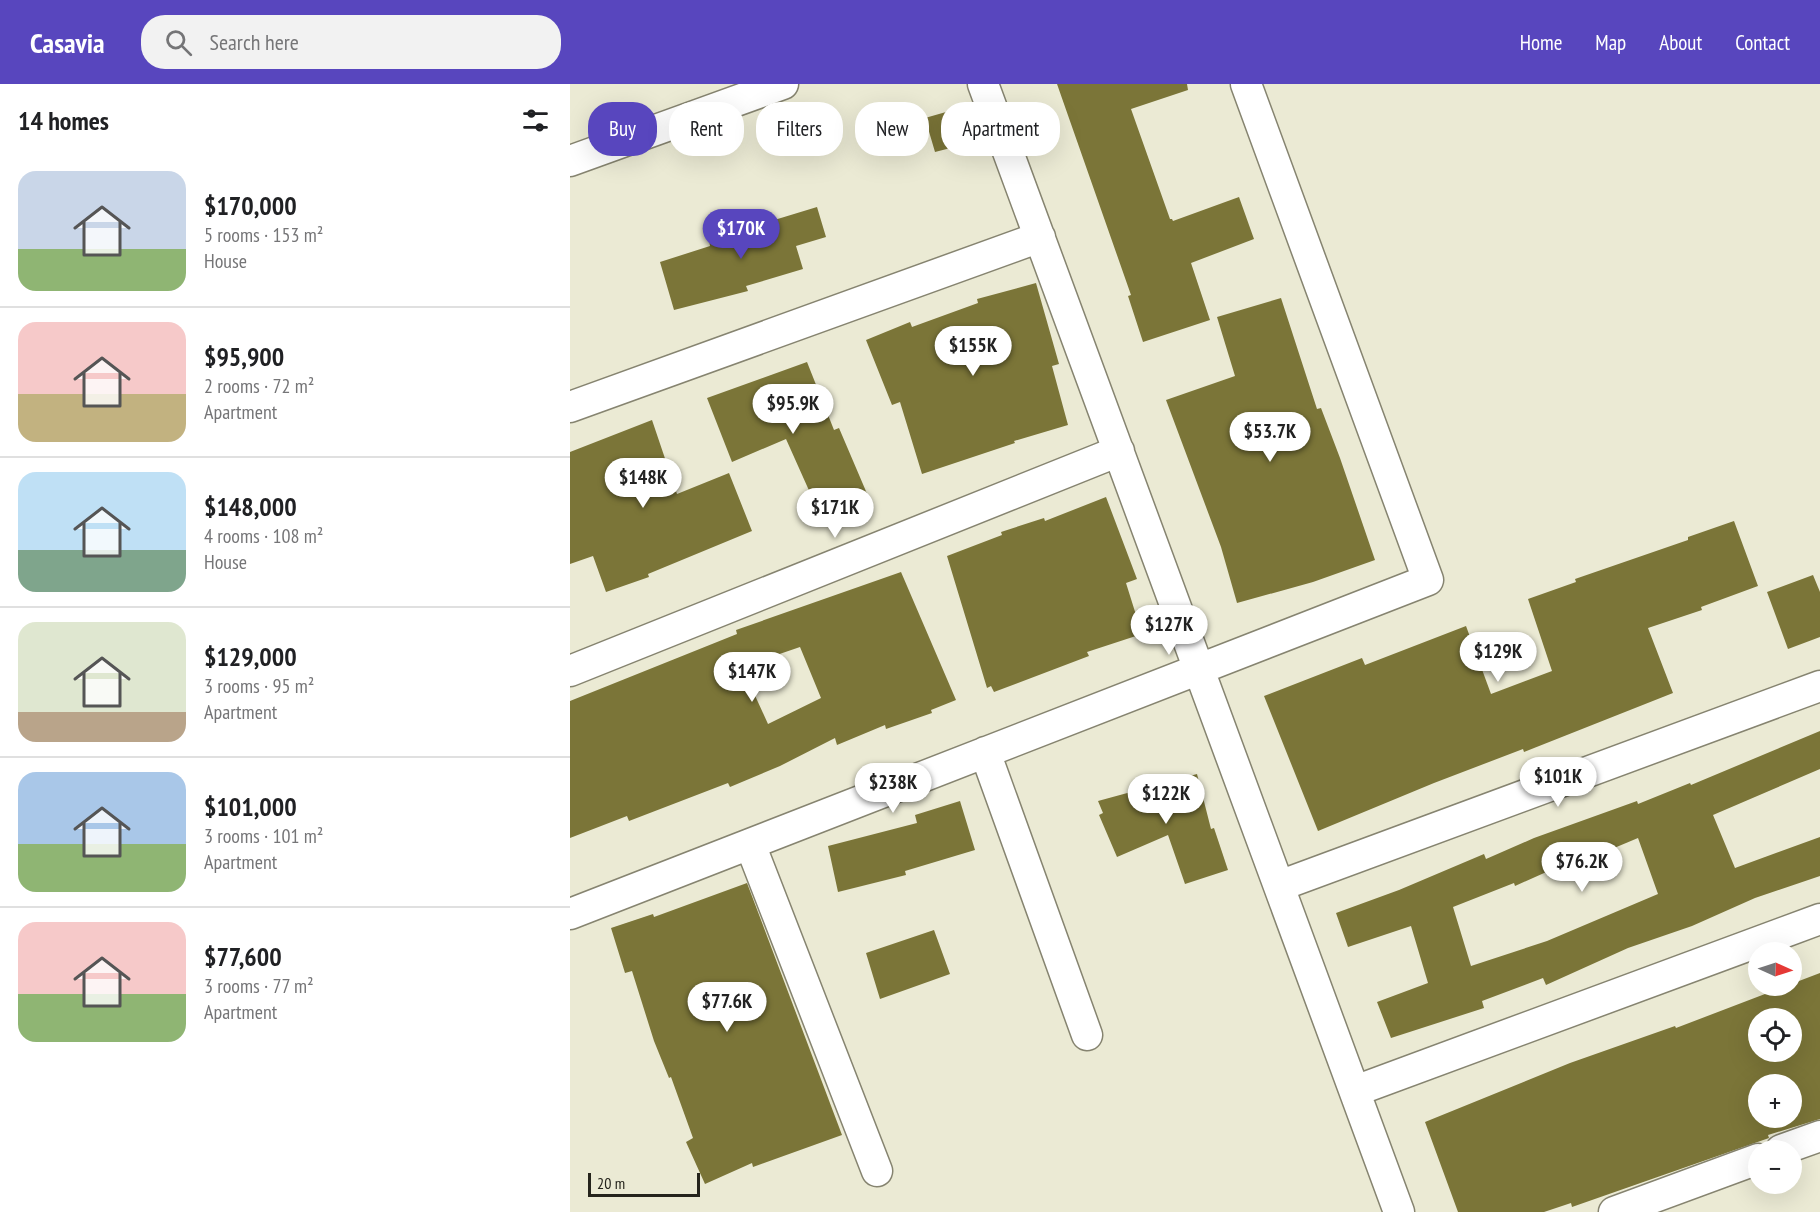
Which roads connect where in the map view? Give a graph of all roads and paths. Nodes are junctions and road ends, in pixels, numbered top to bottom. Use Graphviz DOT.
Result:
graph roads {
  1 [pos="783,84"];
  2 [pos="983,84"];
  3 [pos="1246,84"];
  4 [pos="740,91"];
  5 [pos="570,161"];
  6 [pos="1040,237"];
  7 [pos="570,407"];
  8 [pos="1119,451"];
  9 [pos="1199,669"];
  10 [pos="570,671"];
  11 [pos="1820,686"];
  12 [pos="985,752"];
  13 [pos="750,844"];
  14 [pos="1279,886"];
  15 [pos="570,914"];
  16 [pos="1820,919"];
  17 [pos="1087,1035"];
  18 [pos="1355,1091"];
  19 [pos="1820,1136"];
  20 [pos="1802,1142"];
  21 [pos="1748,1163"];
  22 [pos="876,1171"];
  23 [pos="1399,1212"];
  24 [pos="1614,1212"];
  1 -- 4 [label="street"];
  2 -- 6 [label="street"];
  3 -- 9 [label="street"];
  4 -- 5 [label="street"];
  6 -- 7 [label="street"];
  6 -- 8 [label="street"];
  8 -- 9 [label="street"];
  8 -- 10 [label="street"];
  9 -- 12 [label="street"];
  9 -- 14 [label="street"];
  11 -- 14 [label="street"];
  12 -- 13 [label="street"];
  12 -- 17 [label="street"];
  13 -- 15 [label="street"];
  13 -- 22 [label="street"];
  14 -- 18 [label="street"];
  16 -- 18 [label="street"];
  18 -- 23 [label="street"];
  19 -- 20 [label="street"];
  21 -- 24 [label="street"];
}
